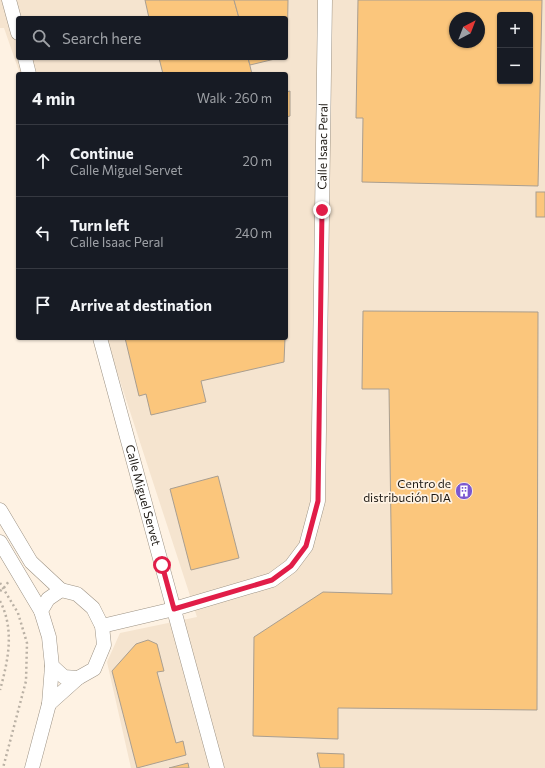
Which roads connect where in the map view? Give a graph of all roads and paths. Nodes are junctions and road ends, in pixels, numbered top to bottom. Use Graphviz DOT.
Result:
graph roads {
  1 [pos="9,0"];
  2 [pos="325,0"];
  3 [pos="16,26"];
  4 [pos="26,60"];
  5 [pos="28,72"];
  6 [pos="101,340"];
  7 [pos="0,510"];
  8 [pos="0,542"];
  9 [pos="0,583"];
  10 [pos="61,590"];
  11 [pos="0,601"];
  12 [pos="174,609"];
  13 [pos="41,611"];
  14 [pos="102,626"];
  15 [pos="52,666"];
  16 [pos="78,678"];
  17 [pos="0,690"];
  18 [pos="49,704"];
  19 [pos="2,768"];
  20 [pos="32,768"];
  21 [pos="217,768"];
  1 -- 3 [label="street"];
  2 -- 12 [label="street, Calle Isaac Peral"];
  4 -- 5 [label="street"];
  6 -- 12 [label="street, Calle Miguel Servet"];
  7 -- 10 [label="street"];
  8 -- 13 [label="street"];
  9 -- 19 [label="path"];
  10 -- 13 [label="street"];
  10 -- 14 [label="street"];
  11 -- 17 [label="path"];
  12 -- 14 [label="street, Calle Isaac Peral"];
  12 -- 21 [label="street, Calle Miguel Servet"];
  13 -- 15 [label="street"];
  14 -- 16 [label="street"];
  15 -- 16 [label="street"];
  15 -- 18 [label="street"];
  16 -- 18 [label="street"];
  18 -- 20 [label="street"];
}
